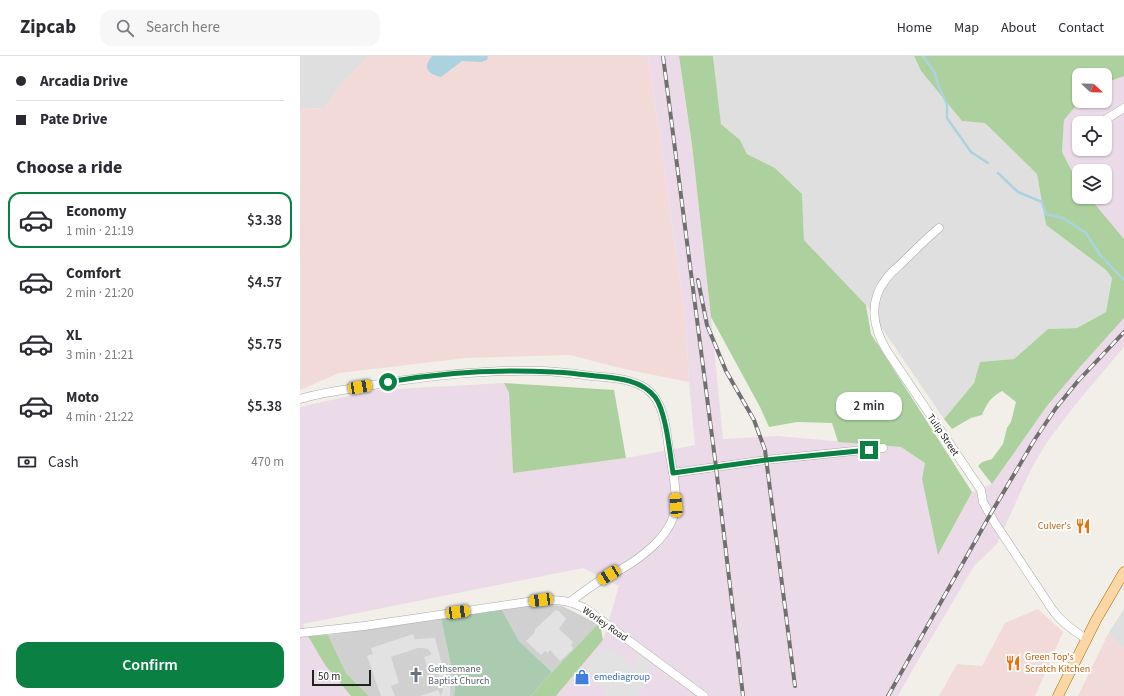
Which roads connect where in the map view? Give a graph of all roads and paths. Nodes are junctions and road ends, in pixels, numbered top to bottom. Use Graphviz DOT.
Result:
graph roads {
  1 [pos="1124,108"];
  2 [pos="1111,116"];
  3 [pos="938,228"];
  4 [pos="300,399"];
  5 [pos="883,448"];
  6 [pos="673,473"];
  7 [pos="1124,572"];
  8 [pos="570,602"];
  9 [pos="300,633"];
  10 [pos="1086,639"];
  11 [pos="704,696"];
  12 [pos="1058,696"];
  1 -- 2 [label="street"];
  3 -- 10 [label="street, Tulip Street"];
  4 -- 6 [label="street"];
  5 -- 6 [label="street"];
  6 -- 8 [label="street"];
  7 -- 10 [label="main road"];
  8 -- 9 [label="street, Worley Road"];
  8 -- 11 [label="street, Worley Road"];
  10 -- 12 [label="main road"];
}
